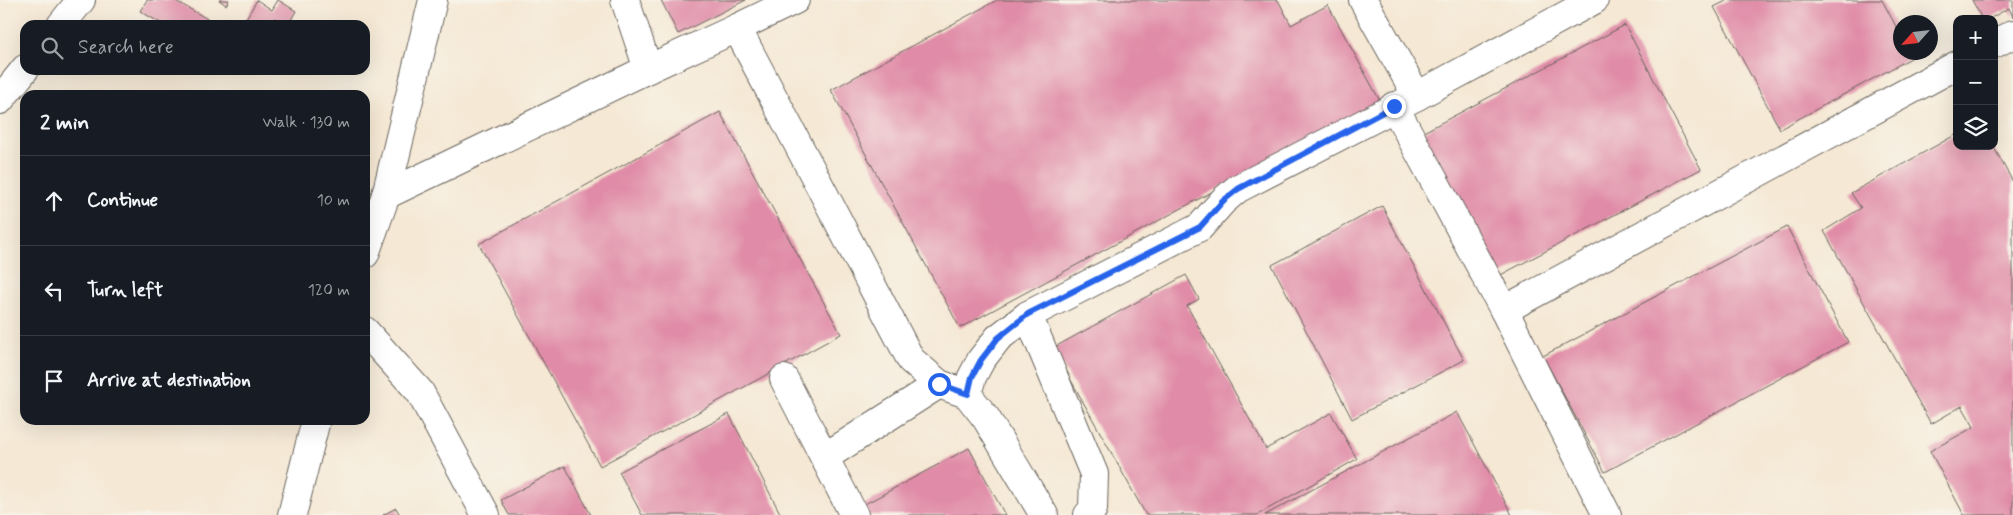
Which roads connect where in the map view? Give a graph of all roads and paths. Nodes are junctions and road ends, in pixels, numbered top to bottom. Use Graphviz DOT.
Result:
graph roads {
  1 [pos="81,0"];
  2 [pos="433,0"];
  3 [pos="625,0"];
  4 [pos="795,0"];
  5 [pos="1363,0"];
  6 [pos="1594,0"];
  7 [pos="65,20"];
  8 [pos="737,28"];
  9 [pos="2013,34"];
  10 [pos="1998,42"];
  11 [pos="1953,67"];
  12 [pos="648,69"];
  13 [pos="20,75"];
  14 [pos="0,100"];
  15 [pos="1405,101"];
  16 [pos="386,195"];
  17 [pos="370,240"];
  18 [pos="1504,310"];
  19 [pos="1028,314"];
  20 [pos="370,337"];
  21 [pos="784,379"];
  22 [pos="939,384"];
  23 [pos="968,394"];
  24 [pos="315,425"];
  25 [pos="825,457"];
  26 [pos="292,515"];
  27 [pos="486,515"];
  28 [pos="854,515"];
  29 [pos="1044,515"];
  30 [pos="1088,515"];
  31 [pos="1607,515"];
  1 -- 7 [label="street"];
  2 -- 16 [label="street"];
  3 -- 12 [label="street"];
  4 -- 8 [label="street"];
  5 -- 15 [label="street"];
  6 -- 15 [label="street"];
  8 -- 12 [label="street"];
  8 -- 22 [label="street"];
  9 -- 10 [label="street"];
  11 -- 18 [label="street"];
  12 -- 16 [label="street"];
  13 -- 14 [label="street"];
  15 -- 18 [label="street"];
  15 -- 19 [label="street"];
  16 -- 17 [label="street"];
  18 -- 31 [label="street"];
  19 -- 23 [label="street"];
  19 -- 30 [label="street"];
  20 -- 27 [label="street"];
  21 -- 25 [label="street"];
  22 -- 23 [label="street"];
  22 -- 25 [label="street"];
  23 -- 29 [label="street"];
  24 -- 26 [label="street"];
  25 -- 28 [label="street"];
}
